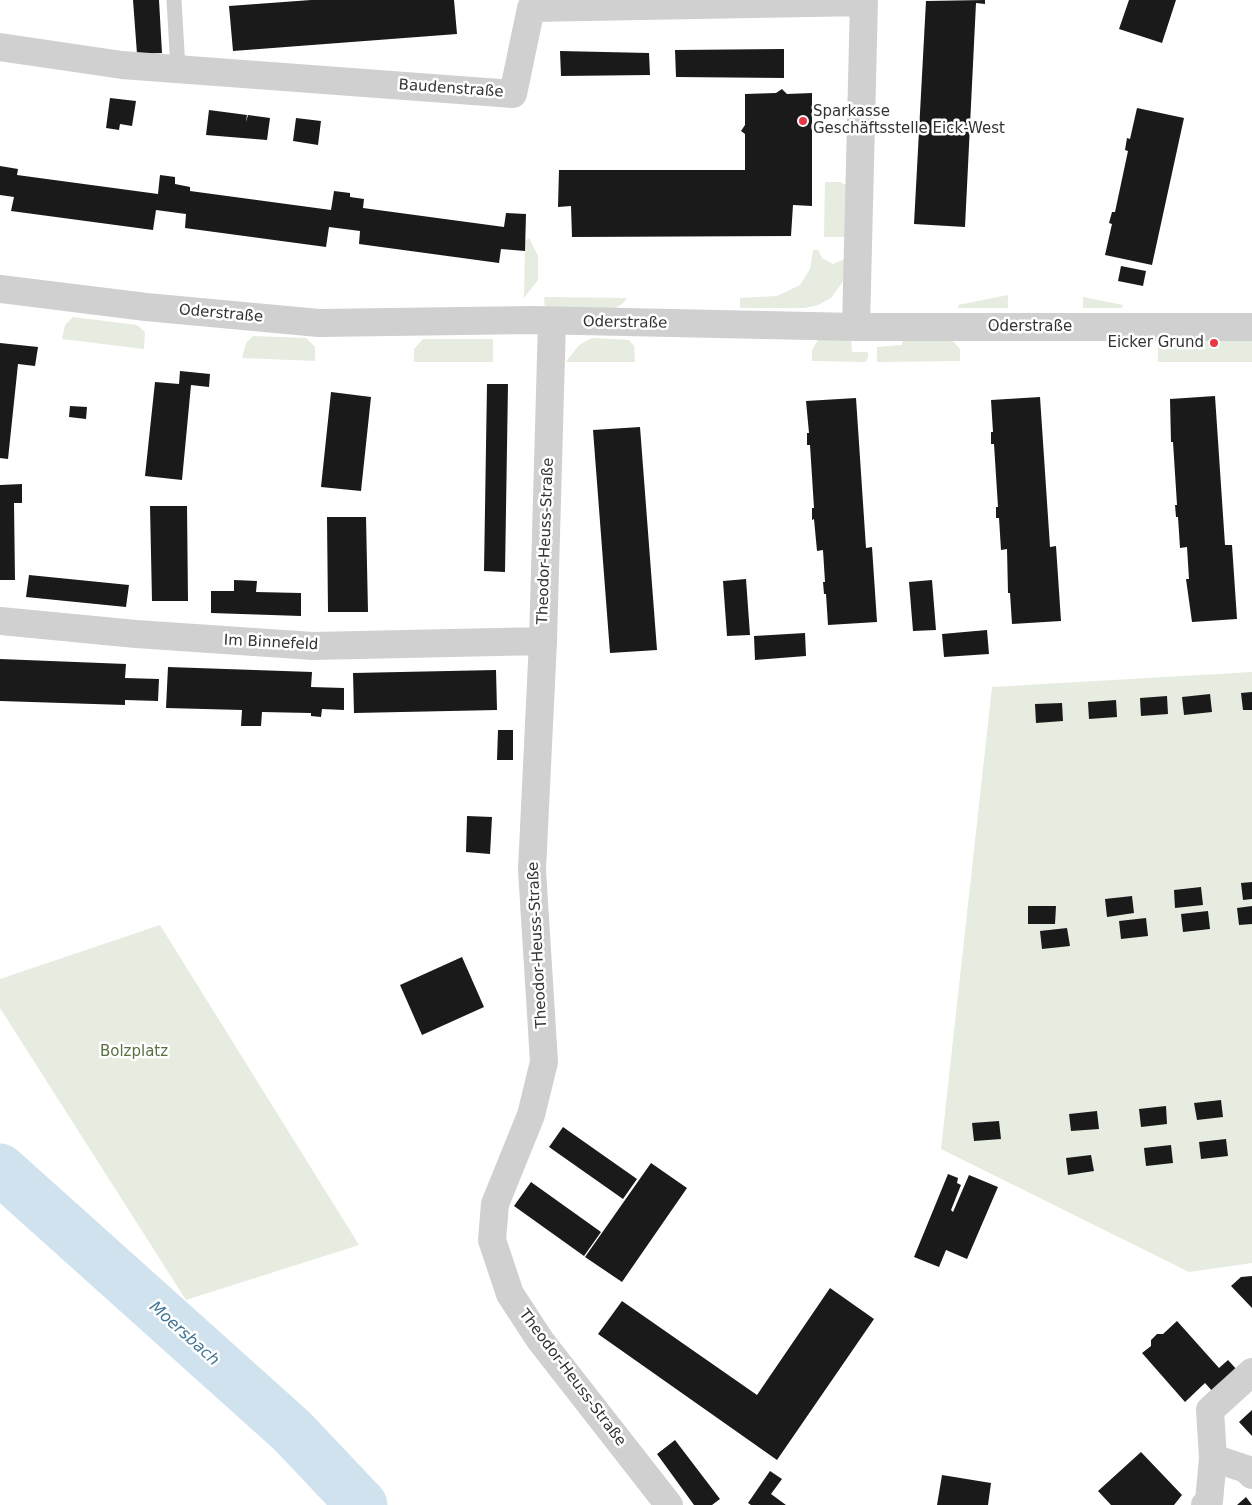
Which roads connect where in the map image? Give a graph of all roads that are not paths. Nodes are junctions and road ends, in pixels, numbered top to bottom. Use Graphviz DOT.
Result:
graph roads {
  1 [pos="174,0"];
  2 [pos="864,1"];
  3 [pos="0,47"];
  4 [pos="178,69"];
  5 [pos="0,288"];
  6 [pos="552,321"];
  7 [pos="856,327"];
  8 [pos="1252,327"];
  9 [pos="0,620"];
  10 [pos="543,641"];
  11 [pos="1252,1372"];
  12 [pos="1213,1458"];
  13 [pos="1252,1475"];
  14 [pos="669,1505"];
  15 [pos="1205,1505"];
  1 -- 4 [label="lane"];
  2 -- 4 [label="street, Baudenstraße"];
  2 -- 7 [label="street"];
  3 -- 4 [label="street, Baudenstraße"];
  5 -- 6 [label="street, Oderstraße"];
  6 -- 7 [label="street, Oderstraße"];
  6 -- 10 [label="street, Theodor-Heuss-Straße"];
  7 -- 8 [label="street, Oderstraße"];
  9 -- 10 [label="street, Im Binnefeld"];
  10 -- 14 [label="street, Theodor-Heuss-Straße"];
  11 -- 12 [label="street"];
  12 -- 13 [label="street"];
  12 -- 15 [label="street"];
}
